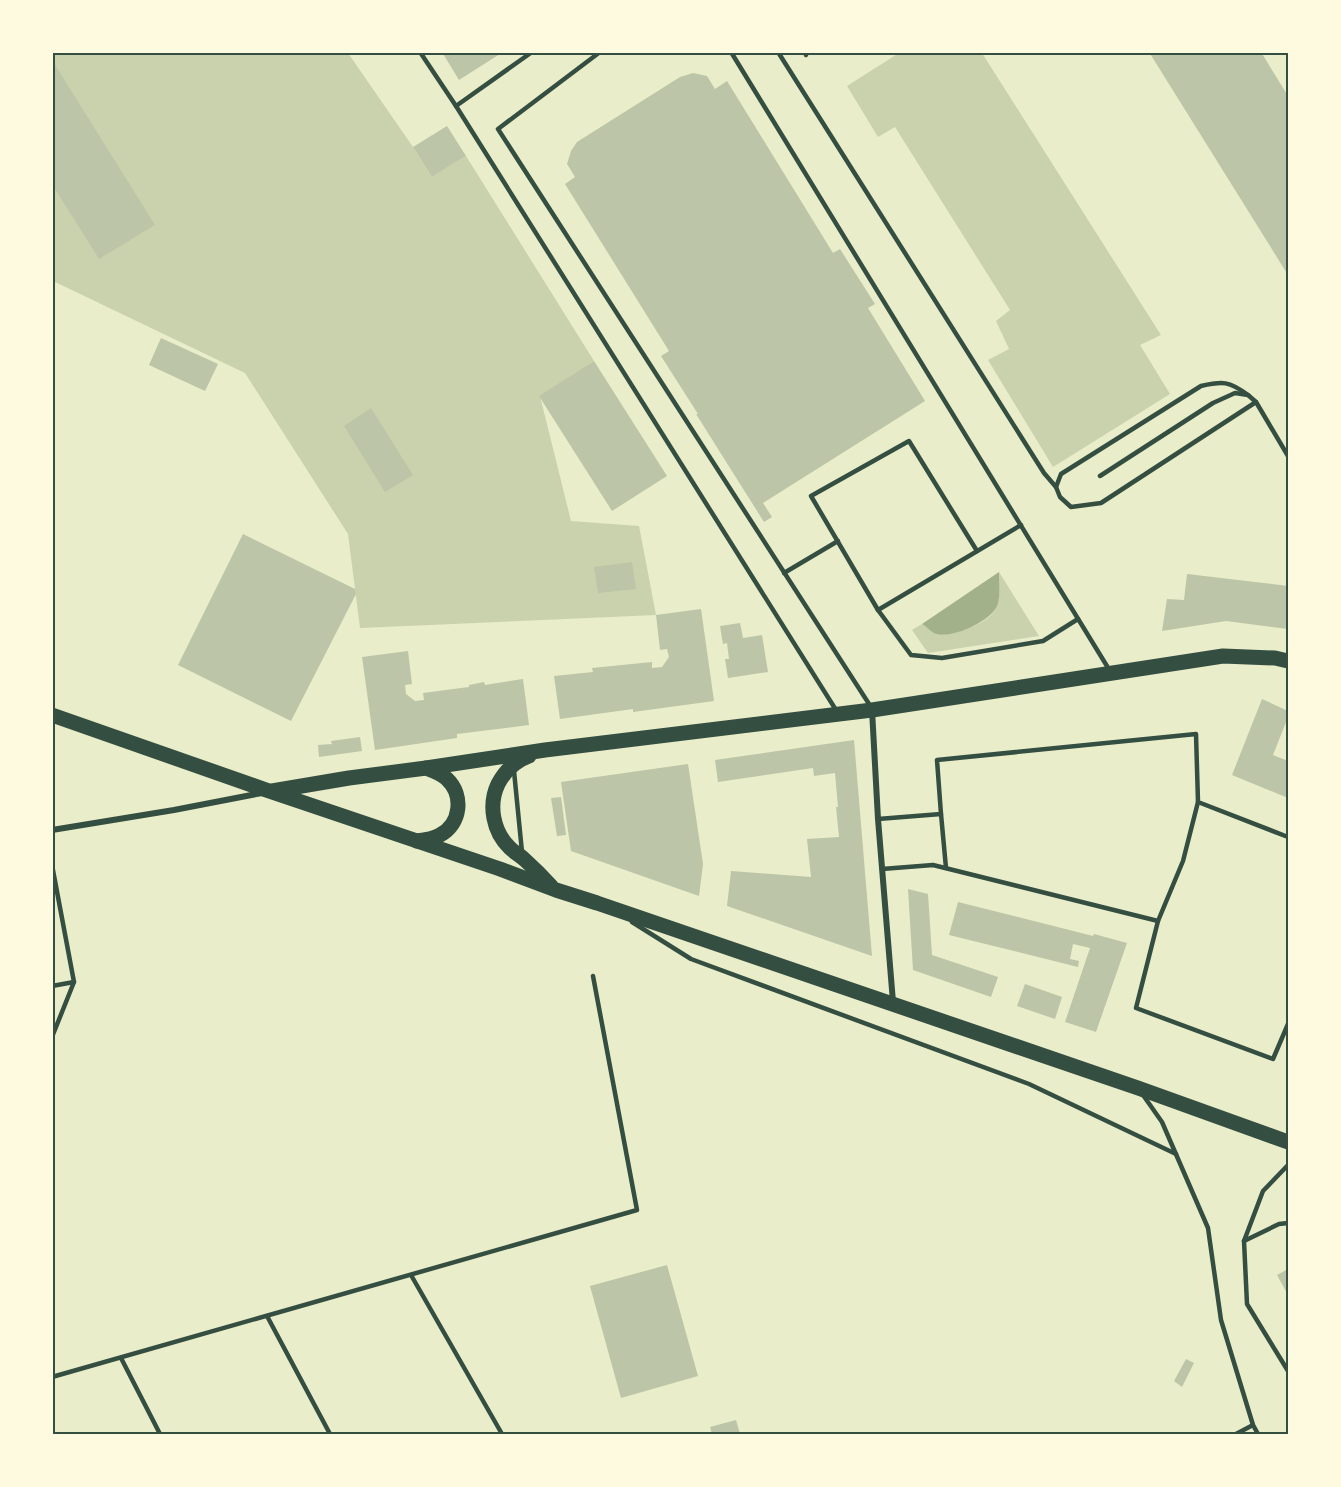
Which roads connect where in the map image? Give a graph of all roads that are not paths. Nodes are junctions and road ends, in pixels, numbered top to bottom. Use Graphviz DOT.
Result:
graph roads {
  1 [pos="420,52"];
  2 [pos="532,52"];
  3 [pos="600,52"];
  4 [pos="731,52"];
  5 [pos="778,52"];
  6 [pos="456,106"];
  7 [pos="1248,395"];
  8 [pos="1256,402"];
  9 [pos="1288,456"];
  10 [pos="1100,476"];
  11 [pos="1056,487"];
  12 [pos="1021,525"];
  13 [pos="838,541"];
  14 [pos="977,551"];
  15 [pos="784,573"];
  16 [pos="878,610"];
  17 [pos="1078,619"];
  18 [pos="1288,661"];
  19 [pos="1112,673"];
  20 [pos="872,710"];
  21 [pos="838,714"];
  22 [pos="52,715"];
  23 [pos="545,750"];
  24 [pos="513,765"];
  25 [pos="426,768"];
  26 [pos="269,791"];
  27 [pos="1198,802"];
  28 [pos="941,814"];
  29 [pos="878,819"];
  30 [pos="52,830"];
  31 [pos="1288,837"];
  32 [pos="417,841"];
  33 [pos="522,857"];
  34 [pos="52,865"];
  35 [pos="946,868"];
  36 [pos="882,870"];
  37 [pos="556,891"];
  38 [pos="610,907"];
  39 [pos="1158,921"];
  40 [pos="592,976"];
  41 [pos="74,982"];
  42 [pos="52,986"];
  43 [pos="893,1004"];
  44 [pos="1288,1024"];
  45 [pos="52,1037"];
  46 [pos="1138,1088"];
  47 [pos="1288,1142"];
  48 [pos="1176,1154"];
  49 [pos="1288,1165"];
  50 [pos="1288,1223"];
  51 [pos="1244,1241"];
  52 [pos="411,1275"];
  53 [pos="267,1316"];
  54 [pos="121,1358"];
  55 [pos="1288,1371"];
  56 [pos="52,1377"];
  57 [pos="1253,1425"];
  58 [pos="160,1434"];
  59 [pos="330,1434"];
  60 [pos="502,1434"];
  61 [pos="1236,1434"];
  62 [pos="1258,1434"];
  1 -- 6 [label="lane"];
  2 -- 6 [label="lane"];
  3 -- 15 [label="lane"];
  4 -- 12 [label="lane"];
  5 -- 11 [label="lane"];
  6 -- 21 [label="lane"];
  7 -- 8 [label="lane"];
  7 -- 10 [label="lane"];
  7 -- 11 [label="lane"];
  8 -- 9 [label="lane"];
  8 -- 11 [label="lane"];
  12 -- 14 [label="lane"];
  12 -- 17 [label="lane"];
  13 -- 14 [label="lane"];
  13 -- 15 [label="lane"];
  13 -- 16 [label="lane"];
  14 -- 16 [label="lane"];
  15 -- 20 [label="lane"];
  16 -- 17 [label="lane"];
  17 -- 19 [label="lane"];
  18 -- 19 [label="main road"];
  19 -- 20 [label="main road"];
  20 -- 21 [label="main road"];
  20 -- 29 [label="street"];
  21 -- 23 [label="main road"];
  22 -- 26 [label="main road"];
  23 -- 24 [label="main road"];
  23 -- 25 [label="main road"];
  24 -- 33 [label="lane"];
  24 -- 33 [label="main road"];
  25 -- 26 [label="main road"];
  25 -- 32 [label="main road"];
  26 -- 30 [label="street"];
  26 -- 32 [label="main road"];
  27 -- 28 [label="lane"];
  27 -- 31 [label="lane"];
  27 -- 39 [label="lane"];
  28 -- 29 [label="lane"];
  28 -- 35 [label="lane"];
  29 -- 36 [label="street"];
  32 -- 37 [label="main road"];
  33 -- 37 [label="main road"];
  34 -- 41 [label="lane"];
  35 -- 36 [label="lane"];
  35 -- 39 [label="lane"];
  36 -- 43 [label="street"];
  37 -- 38 [label="main road"];
  38 -- 43 [label="main road"];
  38 -- 48 [label="lane"];
  39 -- 44 [label="lane"];
  40 -- 52 [label="lane"];
  41 -- 42 [label="lane"];
  41 -- 45 [label="lane"];
  43 -- 46 [label="main road"];
  46 -- 47 [label="main road"];
  46 -- 48 [label="lane"];
  48 -- 57 [label="lane"];
  49 -- 51 [label="lane"];
  50 -- 51 [label="lane"];
  51 -- 55 [label="lane"];
  52 -- 53 [label="lane"];
  52 -- 60 [label="lane"];
  53 -- 54 [label="lane"];
  53 -- 59 [label="lane"];
  54 -- 56 [label="lane"];
  54 -- 58 [label="lane"];
  57 -- 61 [label="lane"];
  57 -- 62 [label="lane"];
}
